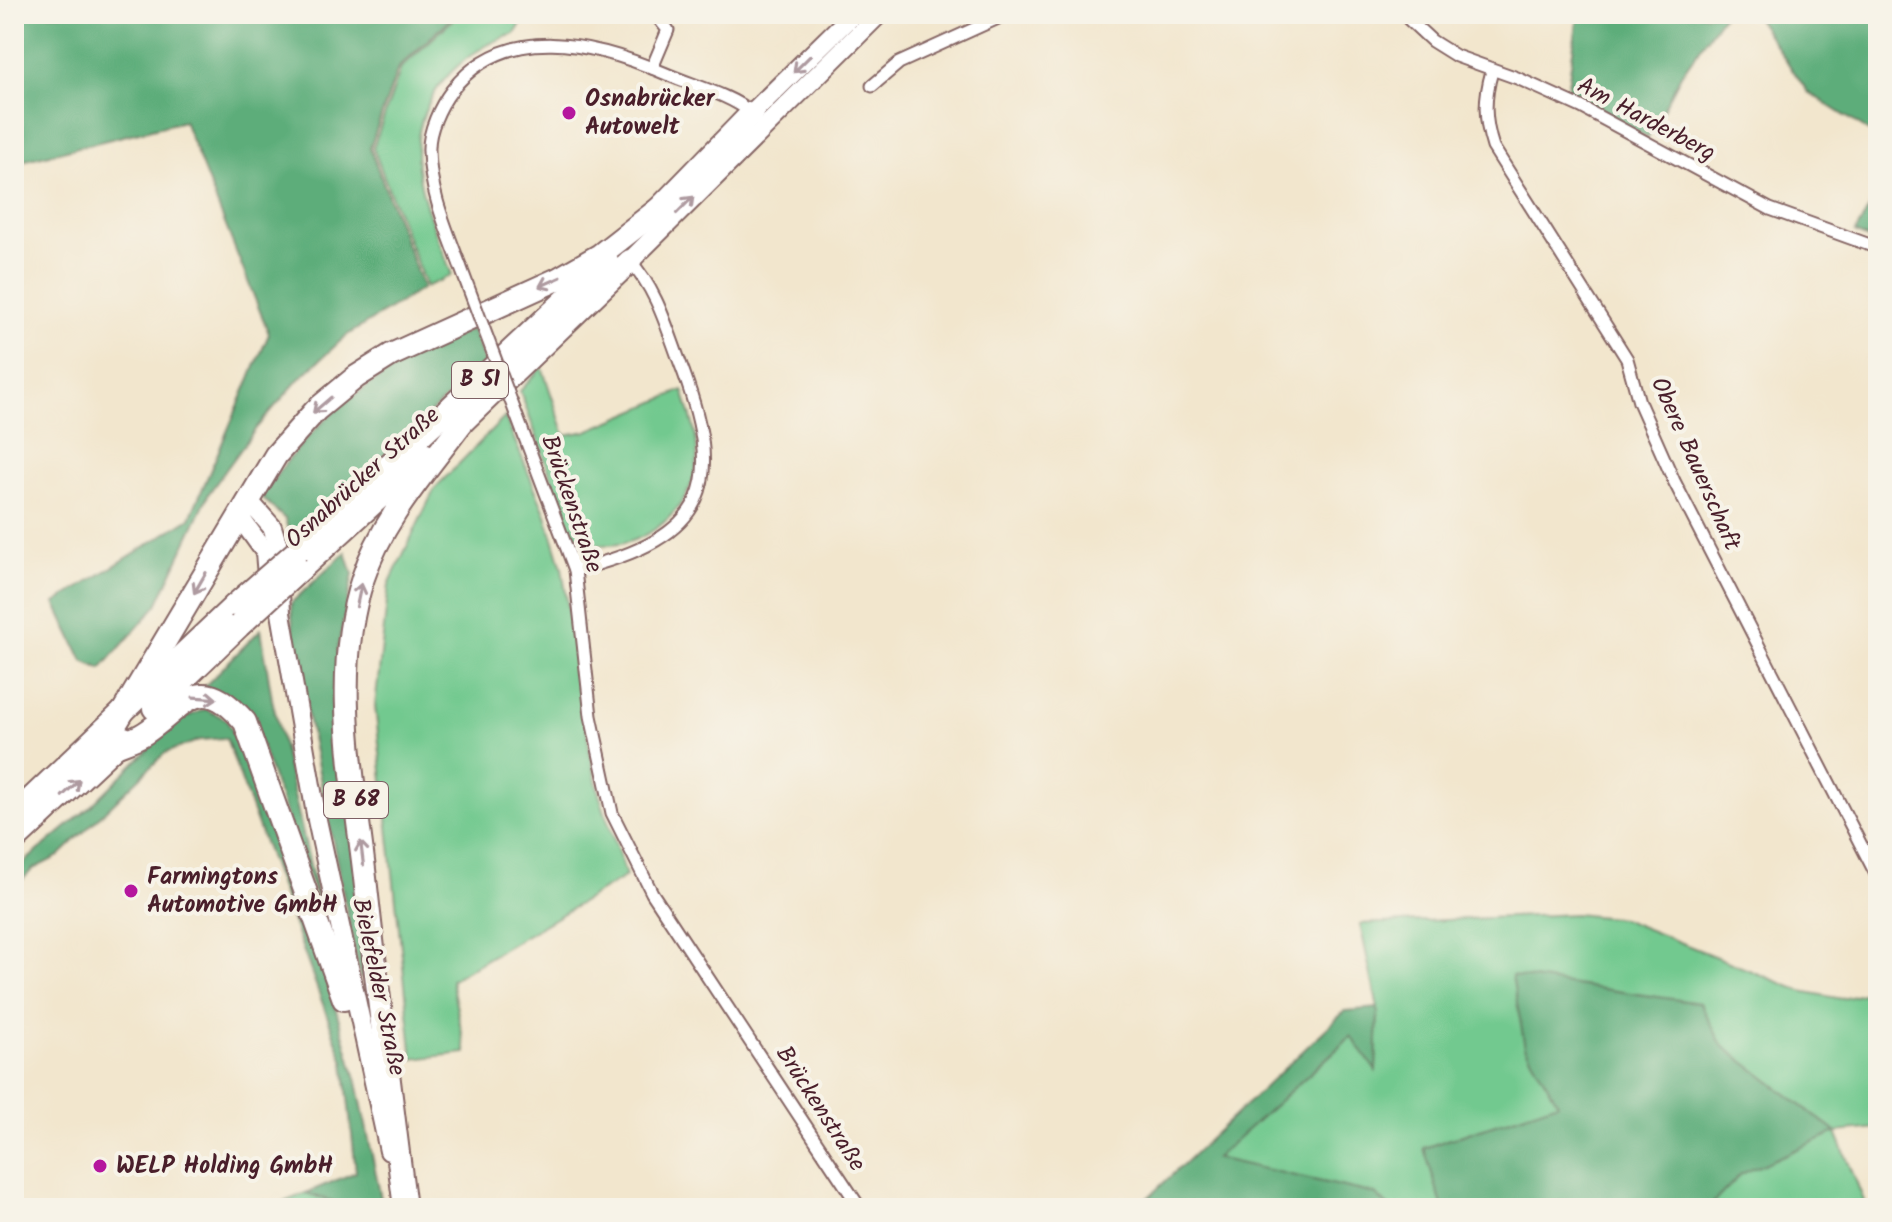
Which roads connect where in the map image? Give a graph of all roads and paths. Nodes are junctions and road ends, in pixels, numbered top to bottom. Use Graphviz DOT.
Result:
graph roads {
  1 [pos="655,14"];
  2 [pos="853,14"];
  3 [pos="879,14"];
  4 [pos="1007,14"];
  5 [pos="1403,14"];
  6 [pos="652,68"];
  7 [pos="1492,71"];
  8 [pos="872,86"];
  9 [pos="752,113"];
  10 [pos="660,208"];
  11 [pos="1878,248"];
  12 [pos="630,261"];
  13 [pos="463,421"];
  14 [pos="244,508"];
  15 [pos="299,560"];
  16 [pos="575,570"];
  17 [pos="237,615"];
  18 [pos="118,720"];
  19 [pos="115,746"];
  20 [pos="14,815"];
  21 [pos="14,841"];
  22 [pos="1878,878"];
  23 [pos="344,999"];
  24 [pos="402,1208"];
  25 [pos="860,1208"];
  1 -- 6 [label="street"];
  2 -- 9 [label="main road, Osnabrücker Straße / B 51, one-way"];
  12 -- 3 [label="main road, Osnabrücker Straße / B 51, one-way"];
  4 -- 8 [label="street"];
  5 -- 7 [label="street, Am Harderberg"];
  6 -- 9 [label="street, Brückenstraße"];
  6 -- 16 [label="street, Brückenstraße, bridge"];
  7 -- 11 [label="street, Am Harderberg"];
  7 -- 22 [label="street, Obere Bauerschaft"];
  9 -- 10 [label="highway, Osnabrücker Straße / B 51"];
  10 -- 14 [label="highway, one-way"];
  10 -- 15 [label="highway, Osnabrücker Straße / B 51"];
  12 -- 13 [label="highway, Osnabrücker Straße / B 51"];
  12 -- 16 [label="street"];
  13 -- 15 [label="highway, Osnabrücker Straße / B 51"];
  24 -- 13 [label="highway, B 68, one-way"];
  14 -- 18 [label="highway, one-way"];
  14 -- 23 [label="main road, Bielefelder Straße / B 68"];
  14 -- 24 [label="main road, Bielefelder Straße / B 68"];
  15 -- 17 [label="highway, Osnabrücker Straße / B 51, bridge"];
  16 -- 25 [label="street, Brückenstraße"];
  17 -- 18 [label="highway, Osnabrücker Straße / B 51"];
  17 -- 19 [label="highway, Osnabrücker Straße / B 51"];
  18 -- 20 [label="highway, Osnabrücker Straße / B 51"];
  21 -- 19 [label="highway, Osnabrücker Straße / B 51, one-way"];
  19 -- 23 [label="highway, B 68, one-way"];
  23 -- 24 [label="main road, Bielefelder Straße / B 68"];
}
